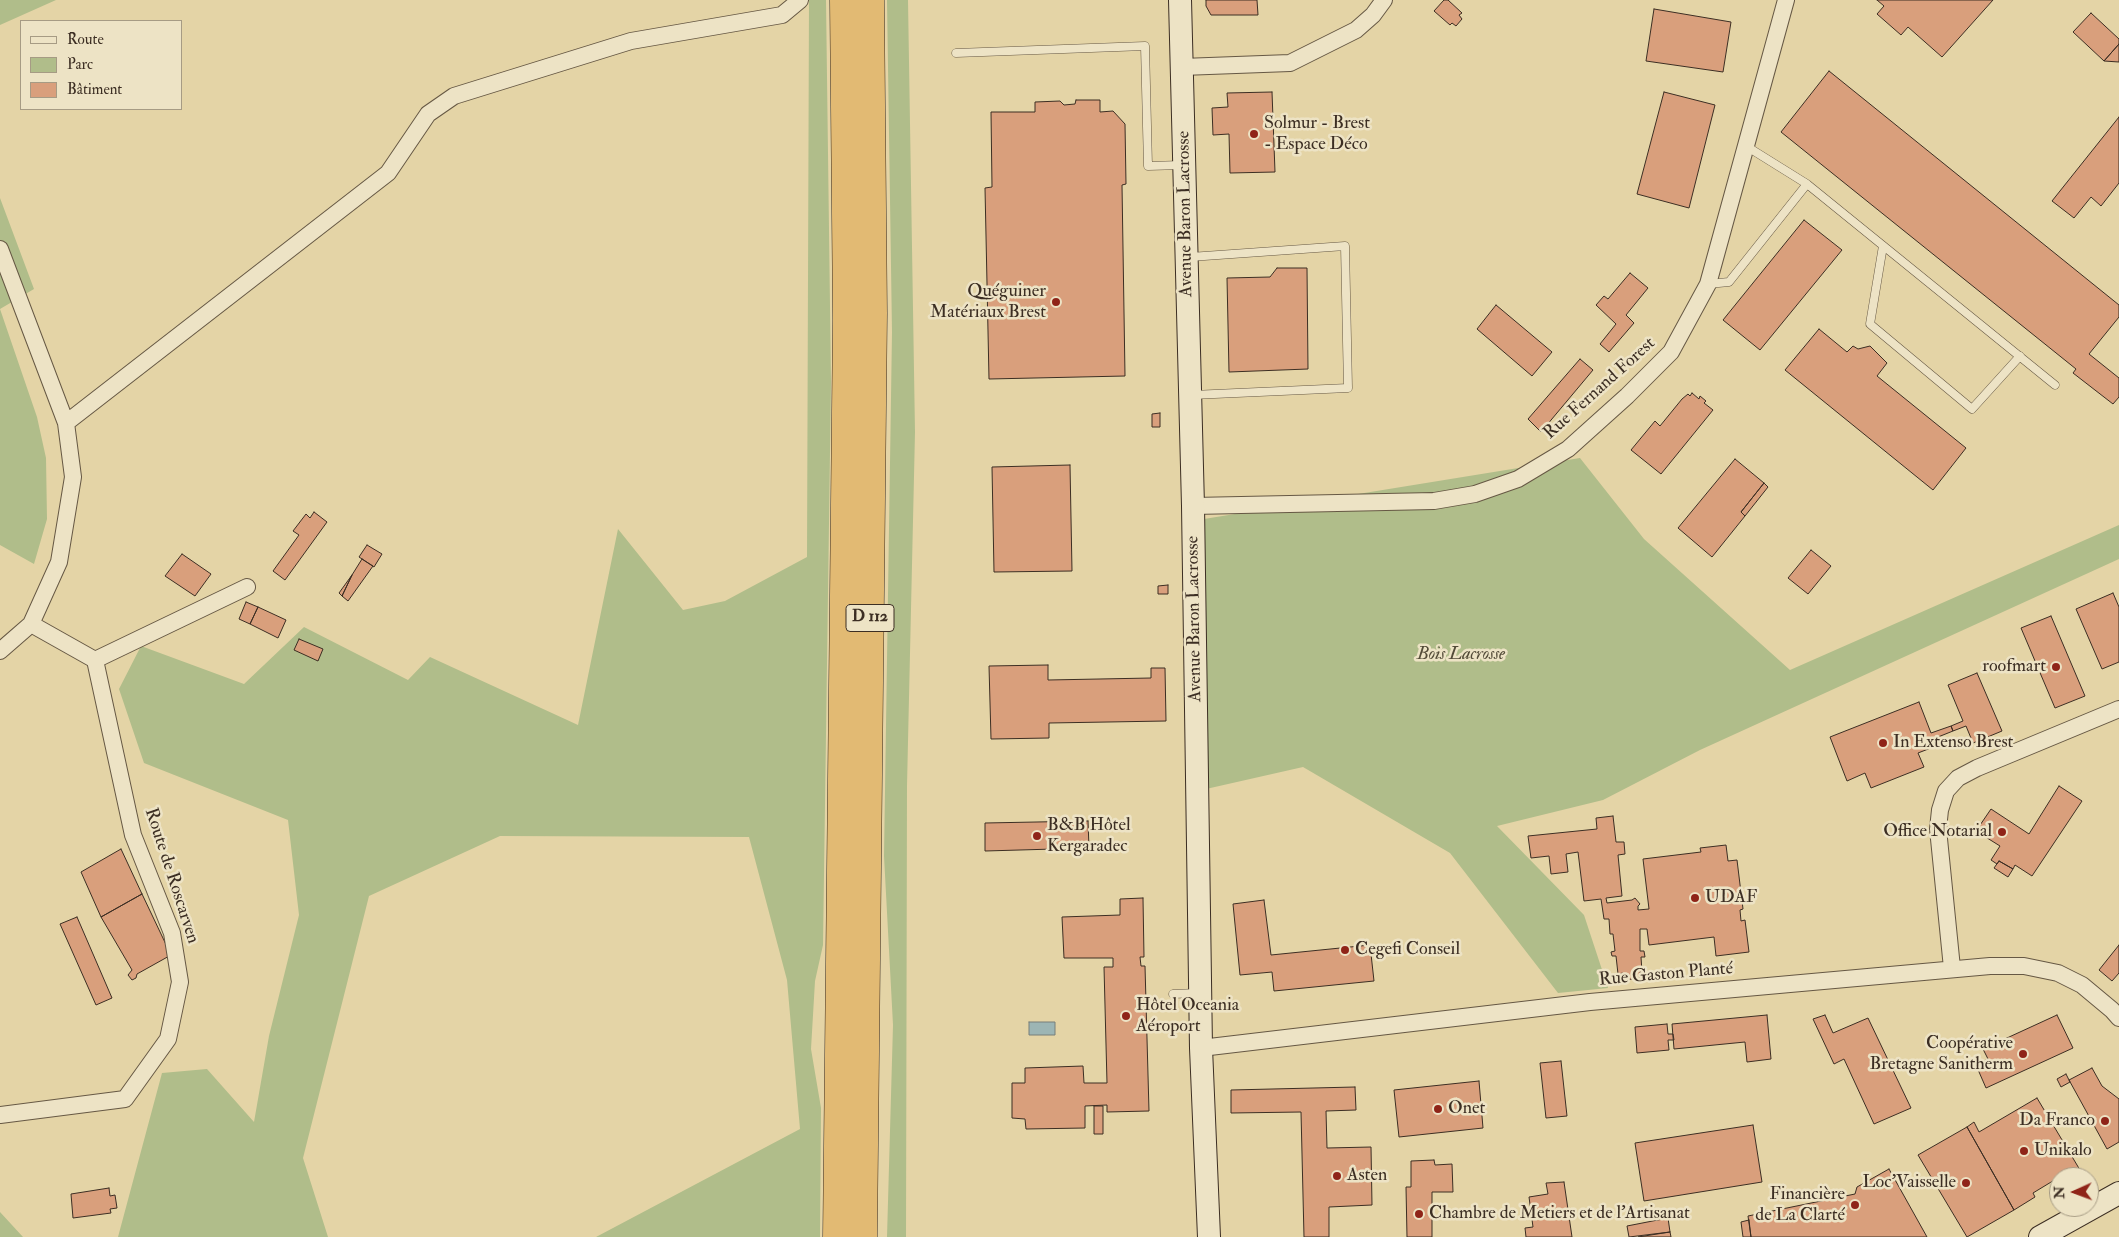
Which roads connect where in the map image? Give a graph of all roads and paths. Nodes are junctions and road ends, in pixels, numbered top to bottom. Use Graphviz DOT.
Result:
graph roads {
  1 [pos="800,0"];
  2 [pos="844,0"];
  3 [pos="870,0"];
  4 [pos="1180,0"];
  5 [pos="1384,0"];
  6 [pos="1786,0"];
  7 [pos="956,53"];
  8 [pos="1182,67"];
  9 [pos="1746,146"];
  10 [pos="1184,165"];
  11 [pos="1806,184"];
  12 [pos="1883,246"];
  13 [pos="0,249"];
  14 [pos="1187,258"];
  15 [pos="1708,284"];
  16 [pos="2020,356"];
  17 [pos="2055,384"];
  18 [pos="1190,395"];
  19 [pos="66,424"];
  20 [pos="1193,506"];
  21 [pos="247,587"];
  22 [pos="31,624"];
  23 [pos="0,652"];
  24 [pos="95,660"];
  25 [pos="2119,709"];
  26 [pos="1952,968"];
  27 [pos="1201,993"];
  28 [pos="1173,994"];
  29 [pos="2119,1018"];
  30 [pos="1201,1048"];
  31 [pos="0,1115"];
  32 [pos="2119,1193"];
  33 [pos="837,1237"];
  34 [pos="863,1237"];
  35 [pos="1209,1237"];
  36 [pos="2040,1237"];
  1 -- 19 [label="street"];
  2 -- 33 [label="highway, D 112"];
  3 -- 34 [label="highway, D 112"];
  4 -- 8 [label="street, Avenue Baron Lacrosse"];
  5 -- 8 [label="street"];
  6 -- 9 [label="street, Rue Fernand Forest"];
  7 -- 10 [label="lane"];
  8 -- 10 [label="street, Avenue Baron Lacrosse"];
  9 -- 11 [label="lane"];
  9 -- 15 [label="street, Rue Fernand Forest"];
  10 -- 14 [label="street, Avenue Baron Lacrosse"];
  11 -- 12 [label="lane"];
  11 -- 15 [label="lane"];
  12 -- 16 [label="lane"];
  12 -- 16 [label="lane"];
  13 -- 19 [label="street"];
  14 -- 18 [label="street, Avenue Baron Lacrosse"];
  14 -- 18 [label="lane"];
  15 -- 20 [label="street, Rue Fernand Forest"];
  16 -- 17 [label="lane"];
  18 -- 20 [label="street, Avenue Baron Lacrosse"];
  19 -- 22 [label="street"];
  20 -- 27 [label="street, Avenue Baron Lacrosse"];
  21 -- 24 [label="street"];
  22 -- 23 [label="street"];
  22 -- 24 [label="street"];
  24 -- 31 [label="street, Route de Roscarven"];
  25 -- 26 [label="street"];
  26 -- 29 [label="street, Rue Gaston Planté"];
  26 -- 30 [label="street, Rue Gaston Planté"];
  27 -- 28 [label="lane"];
  27 -- 30 [label="street, Avenue Baron Lacrosse"];
  30 -- 35 [label="street, Avenue Baron Lacrosse"];
  32 -- 36 [label="street"];
}
